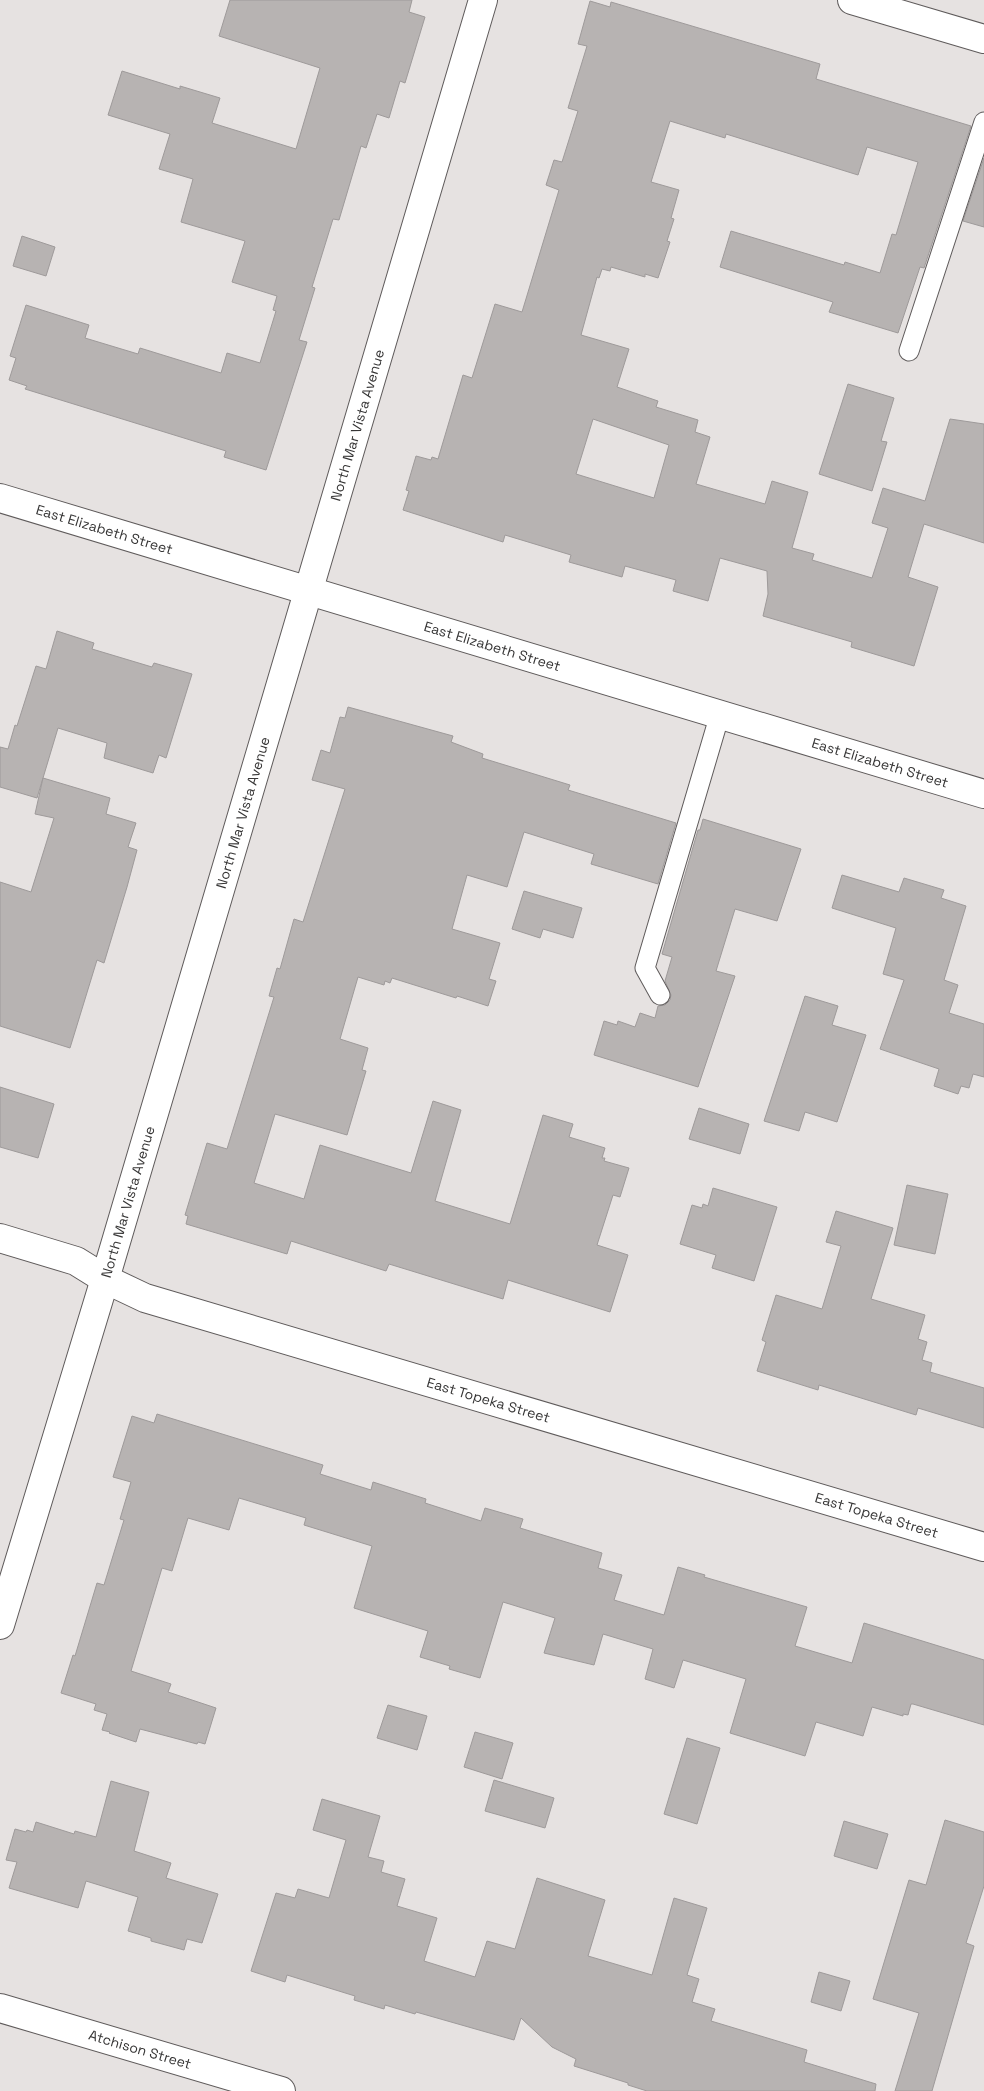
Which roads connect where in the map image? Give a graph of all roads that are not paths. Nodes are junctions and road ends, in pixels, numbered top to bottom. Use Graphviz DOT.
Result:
graph roads {
  1 [pos="483,0"];
  2 [pos="852,0"];
  3 [pos="984,38"];
  4 [pos="984,122"];
  5 [pos="909,351"];
  6 [pos="0,498"];
  7 [pos="308,590"];
  8 [pos="720,714"];
  9 [pos="984,794"];
  10 [pos="660,995"];
  11 [pos="0,1238"];
  12 [pos="105,1279"];
  13 [pos="984,1547"];
  14 [pos="0,1625"];
  15 [pos="0,2008"];
  16 [pos="281,2091"];
  1 -- 7 [label="street, North Mar Vista Avenue"];
  2 -- 3 [label="street"];
  4 -- 5 [label="lane"];
  6 -- 7 [label="street, East Elizabeth Street"];
  7 -- 8 [label="street, East Elizabeth Street"];
  7 -- 12 [label="street, North Mar Vista Avenue"];
  8 -- 9 [label="street, East Elizabeth Street"];
  8 -- 10 [label="lane"];
  11 -- 12 [label="street, East Topeka Street"];
  12 -- 13 [label="street, East Topeka Street"];
  12 -- 14 [label="street, North Mar Vista Avenue"];
  15 -- 16 [label="street, Atchison Street"];
}
